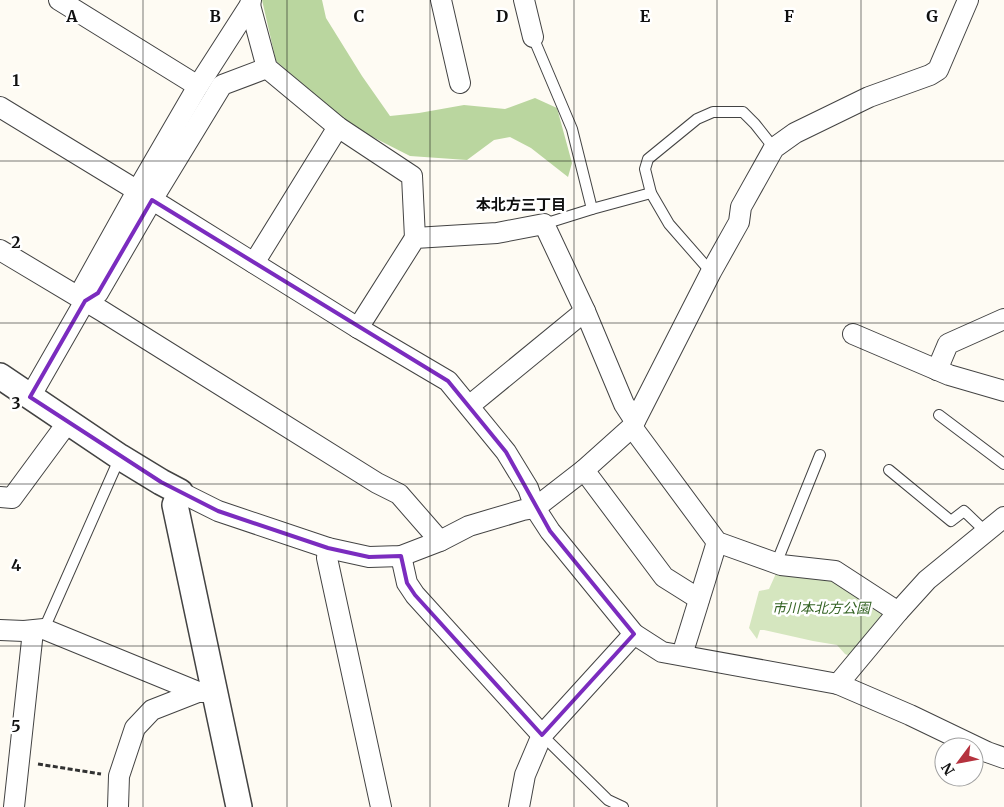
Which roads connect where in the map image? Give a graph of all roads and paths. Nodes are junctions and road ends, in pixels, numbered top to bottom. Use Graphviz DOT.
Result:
graph roads {
  1 [pos="59,0"];
  2 [pos="441,0"];
  3 [pos="524,0"];
  4 [pos="968,0"];
  5 [pos="251,3"];
  6 [pos="534,37"];
  7 [pos="267,68"];
  8 [pos="460,83"];
  9 [pos="198,86"];
  10 [pos="0,107"];
  11 [pos="338,127"];
  12 [pos="774,148"];
  13 [pos="651,193"];
  14 [pos="144,195"];
  15 [pos="592,209"];
  16 [pos="544,224"];
  17 [pos="415,238"];
  18 [pos="0,250"];
  19 [pos="254,263"];
  20 [pos="711,272"];
  21 [pos="85,301"];
  22 [pos="586,311"];
  23 [pos="1004,319"];
  24 [pos="358,328"];
  25 [pos="853,334"];
  26 [pos="937,370"];
  27 [pos="0,376"];
  28 [pos="1004,391"];
  29 [pos="30,397"];
  30 [pos="469,406"];
  31 [pos="939,415"];
  32 [pos="68,422"];
  33 [pos="634,424"];
  34 [pos="820,455"];
  35 [pos="120,458"];
  36 [pos="1004,464"];
  37 [pos="584,470"];
  38 [pos="889,470"];
  39 [pos="180,492"];
  40 [pos="0,497"];
  41 [pos="535,508"];
  42 [pos="1004,517"];
  43 [pos="986,532"];
  44 [pos="440,540"];
  45 [pos="717,542"];
  46 [pos="328,548"];
  47 [pos="401,556"];
  48 [pos="776,564"];
  49 [pos="700,599"];
  50 [pos="898,612"];
  51 [pos="0,630"];
  52 [pos="38,630"];
  53 [pos="634,634"];
  54 [pos="682,655"];
  55 [pos="838,684"];
  56 [pos="206,692"];
  57 [pos="542,735"];
  58 [pos="1004,758"];
  59 [pos="18,762"];
  60 [pos="119,776"];
  61 [pos="14,807"];
  62 [pos="118,807"];
  63 [pos="238,807"];
  64 [pos="382,807"];
  65 [pos="519,807"];
  66 [pos="623,807"];
  1 -- 9 [label="street"];
  2 -- 8 [label="street"];
  3 -- 6 [label="street"];
  4 -- 12 [label="street"];
  5 -- 7 [label="street"];
  5 -- 9 [label="street"];
  6 -- 15 [label="lane"];
  7 -- 11 [label="street"];
  7 -- 14 [label="street"];
  9 -- 14 [label="street"];
  10 -- 14 [label="street"];
  11 -- 17 [label="street"];
  11 -- 19 [label="street"];
  12 -- 13 [label="lane"];
  12 -- 20 [label="street"];
  13 -- 15 [label="lane"];
  13 -- 20 [label="lane"];
  14 -- 19 [label="street"];
  14 -- 21 [label="street"];
  15 -- 16 [label="lane"];
  16 -- 17 [label="street"];
  16 -- 22 [label="street"];
  17 -- 24 [label="street"];
  18 -- 21 [label="street"];
  19 -- 24 [label="street"];
  20 -- 33 [label="street"];
  21 -- 29 [label="street"];
  21 -- 44 [label="street"];
  22 -- 30 [label="street"];
  22 -- 33 [label="street"];
  23 -- 26 [label="street"];
  24 -- 30 [label="street"];
  25 -- 26 [label="street"];
  26 -- 28 [label="street"];
  27 -- 29 [label="street"];
  29 -- 32 [label="street"];
  30 -- 41 [label="street"];
  31 -- 36 [label="lane"];
  32 -- 35 [label="street"];
  32 -- 40 [label="street"];
  33 -- 37 [label="street"];
  33 -- 45 [label="street"];
  34 -- 48 [label="lane"];
  35 -- 39 [label="street"];
  35 -- 52 [label="lane"];
  37 -- 41 [label="street"];
  37 -- 49 [label="street"];
  38 -- 43 [label="lane"];
  39 -- 46 [label="street"];
  39 -- 56 [label="street"];
  41 -- 44 [label="street"];
  41 -- 53 [label="street"];
  42 -- 43 [label="street"];
  43 -- 50 [label="street"];
  44 -- 47 [label="street"];
  45 -- 48 [label="street"];
  45 -- 49 [label="street"];
  46 -- 47 [label="street"];
  46 -- 64 [label="street"];
  47 -- 57 [label="street"];
  48 -- 50 [label="street"];
  49 -- 54 [label="street"];
  50 -- 55 [label="street"];
  51 -- 52 [label="street"];
  52 -- 56 [label="street"];
  52 -- 59 [label="street"];
  53 -- 54 [label="street"];
  53 -- 57 [label="street"];
  54 -- 55 [label="street"];
  55 -- 58 [label="street"];
  56 -- 60 [label="street"];
  56 -- 63 [label="street"];
  57 -- 65 [label="street"];
  57 -- 66 [label="lane"];
  59 -- 60 [label="path"];
  59 -- 61 [label="street"];
  60 -- 62 [label="street"];
}
